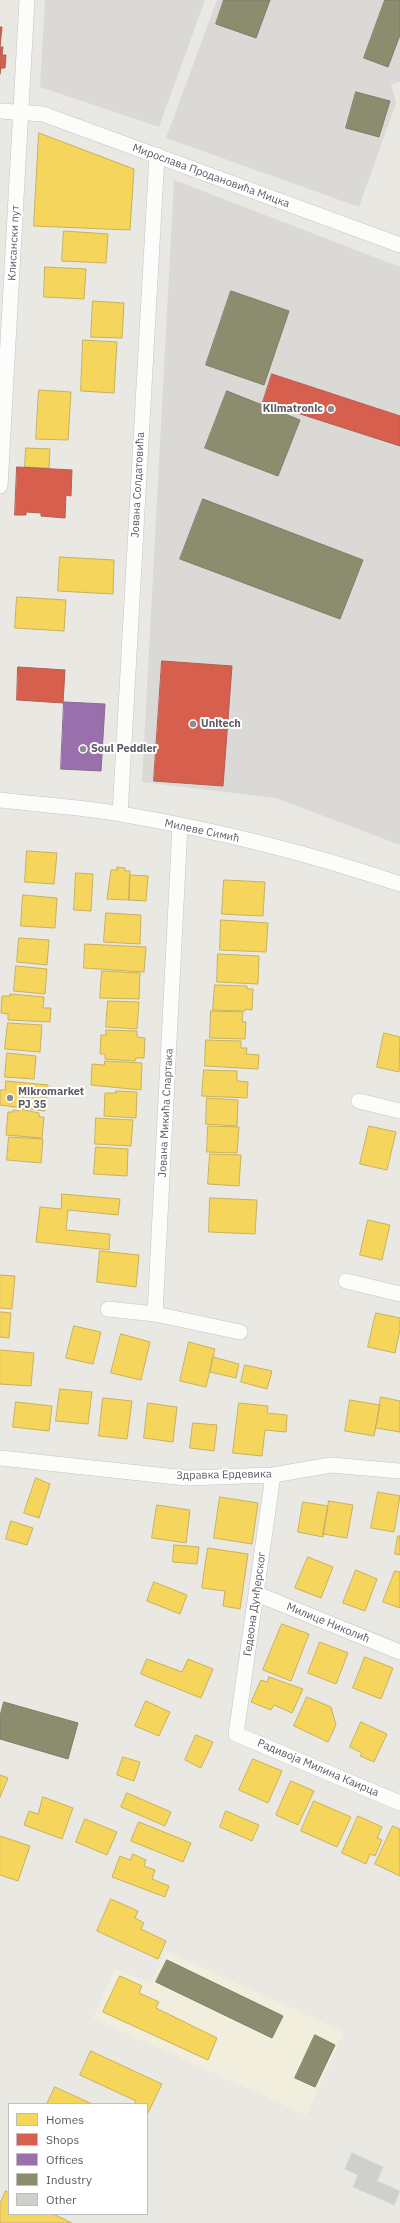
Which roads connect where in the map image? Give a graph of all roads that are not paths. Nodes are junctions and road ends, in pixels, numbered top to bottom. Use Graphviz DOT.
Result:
graph roads {
  1 [pos="27,0"];
  2 [pos="0,110"];
  3 [pos="21,112"];
  4 [pos="157,155"];
  5 [pos="7,233"];
  6 [pos="400,245"];
  7 [pos="4,355"];
  8 [pos="1,436"];
  9 [pos="0,486"];
  10 [pos="0,800"];
  11 [pos="120,814"];
  12 [pos="180,826"];
  13 [pos="400,884"];
  14 [pos="359,1101"];
  15 [pos="400,1110"];
  16 [pos="346,1281"];
  17 [pos="400,1294"];
  18 [pos="108,1309"];
  19 [pos="155,1314"];
  20 [pos="240,1332"];
  21 [pos="0,1458"];
  22 [pos="400,1471"];
  23 [pos="273,1475"];
  24 [pos="257,1594"];
  25 [pos="400,1652"];
  26 [pos="236,1734"];
  27 [pos="400,1803"];
  1 -- 3 [label="street, Клисански пут"];
  2 -- 3 [label="street, Мирослава Продановића Мицка"];
  3 -- 4 [label="street, Мирослава Продановића Мицка"];
  3 -- 5 [label="street, Клисански пут"];
  4 -- 6 [label="street, Мирослава Продановића Мицка"];
  4 -- 11 [label="street, Јована Солдатовића"];
  5 -- 7 [label="street, Клисански пут"];
  7 -- 8 [label="street, Клисански пут"];
  8 -- 9 [label="street, Клисански пут"];
  10 -- 11 [label="street, Милеве Симић"];
  11 -- 12 [label="street, Милеве Симић"];
  12 -- 13 [label="street, Милеве Симић"];
  12 -- 19 [label="street, Јована Микића Спартака"];
  14 -- 15 [label="street"];
  16 -- 17 [label="street"];
  18 -- 19 [label="street"];
  19 -- 20 [label="street"];
  21 -- 23 [label="street, Здравка Ердевика"];
  22 -- 23 [label="street, Здравка Ердевика"];
  23 -- 24 [label="street, Гедеона Дунђерског"];
  24 -- 25 [label="street, Милице Николић"];
  24 -- 26 [label="street, Гедеона Дунђерског"];
  26 -- 27 [label="street, Радивоја Милина Каирца"];
}
